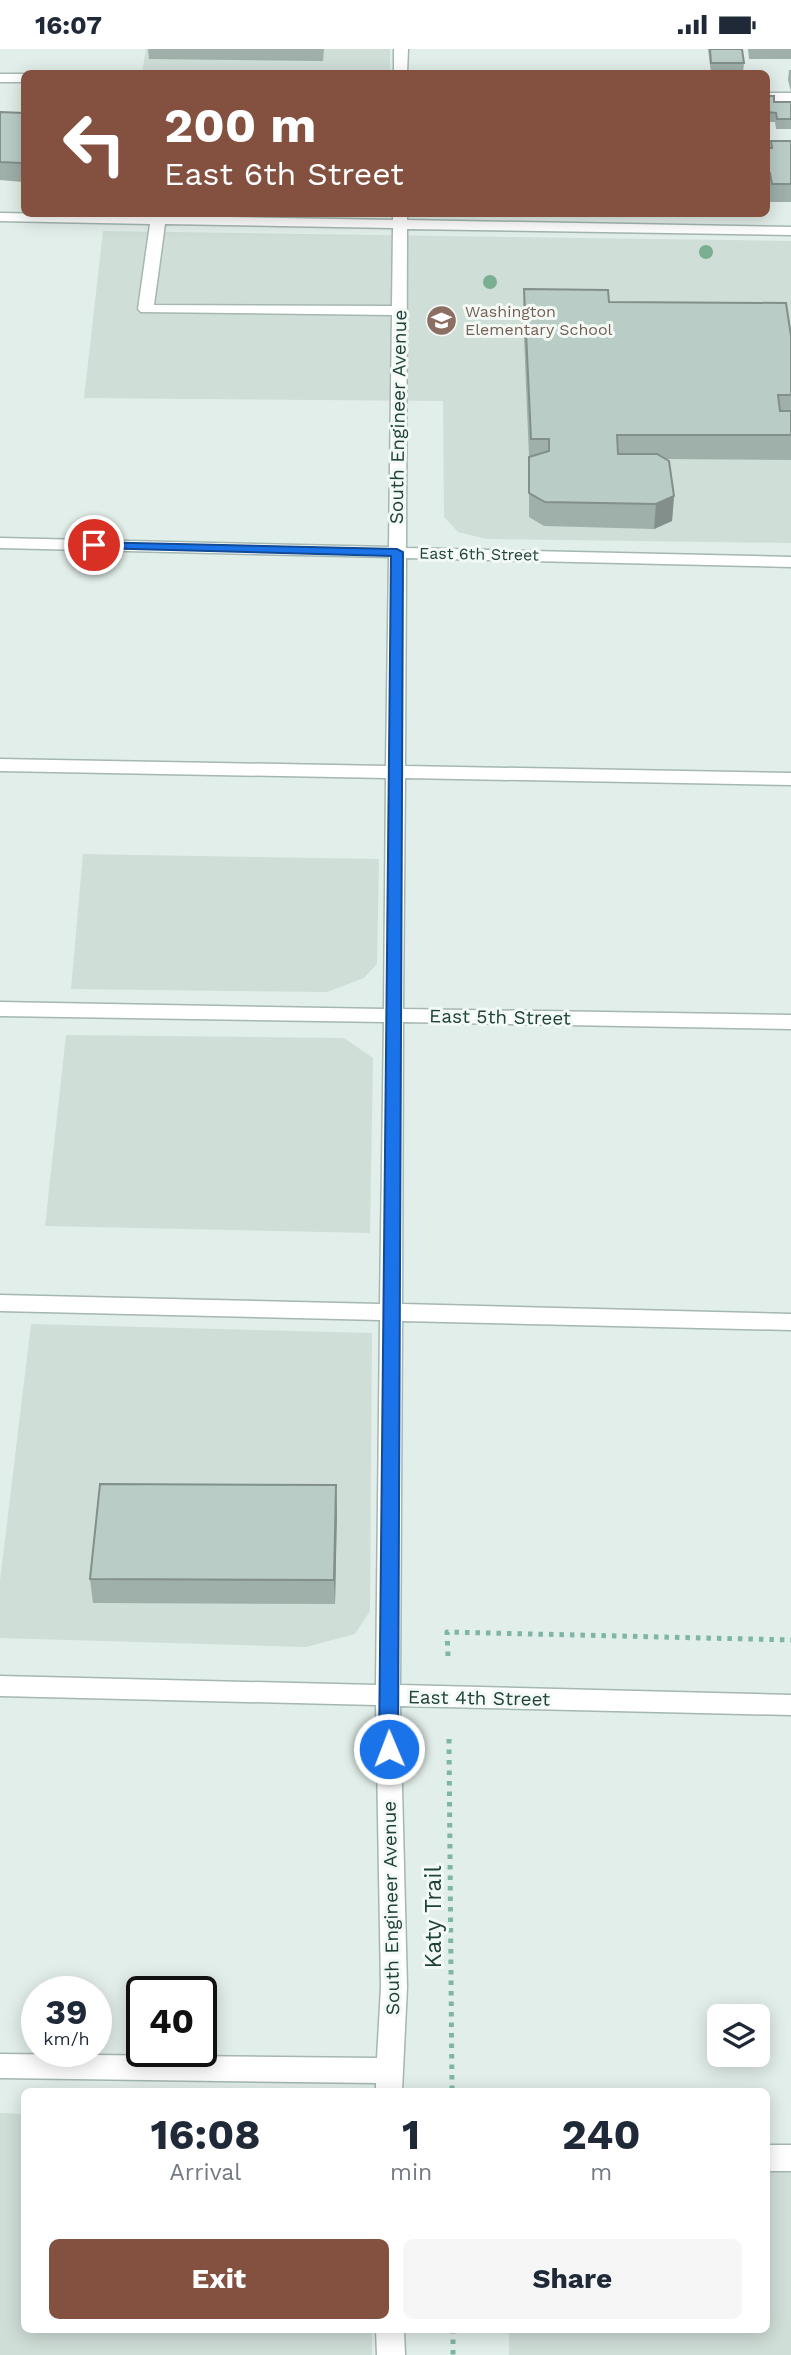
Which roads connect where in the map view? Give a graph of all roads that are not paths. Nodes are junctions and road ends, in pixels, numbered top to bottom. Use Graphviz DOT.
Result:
graph roads {
  1 [pos="401,49"];
  2 [pos="401,70"];
  3 [pos="0,78"];
  4 [pos="21,78"];
  5 [pos="770,97"];
  6 [pos="791,97"];
  7 [pos="0,217"];
  8 [pos="400,219"];
  9 [pos="158,220"];
  10 [pos="791,231"];
  11 [pos="399,311"];
  12 [pos="0,543"];
  13 [pos="397,552"];
  14 [pos="791,562"];
  15 [pos="0,765"];
  16 [pos="395,772"];
  17 [pos="791,779"];
  18 [pos="0,1009"];
  19 [pos="393,1014"];
  20 [pos="791,1022"];
  21 [pos="0,1303"];
  22 [pos="391,1311"];
  23 [pos="791,1322"];
  24 [pos="0,1686"];
  25 [pos="388,1696"];
  26 [pos="791,1706"];
  27 [pos="0,2066"];
  28 [pos="390,2081"];
  29 [pos="770,2158"];
  30 [pos="791,2158"];
  31 [pos="390,2333"];
  32 [pos="391,2355"];
  1 -- 2 [label="street"];
  3 -- 4 [label="street"];
  5 -- 6 [label="street"];
  7 -- 9 [label="street"];
  8 -- 9 [label="street"];
  8 -- 10 [label="street"];
  8 -- 11 [label="street, South Engineer Avenue"];
  9 -- 11 [label="street"];
  11 -- 13 [label="street, South Engineer Avenue"];
  12 -- 13 [label="street, East 6th Street"];
  13 -- 14 [label="street, East 6th Street"];
  13 -- 16 [label="street, South Engineer Avenue"];
  15 -- 16 [label="street"];
  16 -- 17 [label="street"];
  16 -- 19 [label="street, South Engineer Avenue"];
  18 -- 19 [label="street, East 5th Street"];
  19 -- 20 [label="street, East 5th Street"];
  19 -- 22 [label="street, South Engineer Avenue"];
  21 -- 22 [label="street"];
  22 -- 23 [label="street"];
  22 -- 25 [label="street, South Engineer Avenue"];
  24 -- 25 [label="street, East 4th Street"];
  25 -- 26 [label="street, East 4th Street"];
  25 -- 28 [label="street, South Engineer Avenue"];
  27 -- 28 [label="street"];
  29 -- 30 [label="street"];
  31 -- 32 [label="street"];
}
